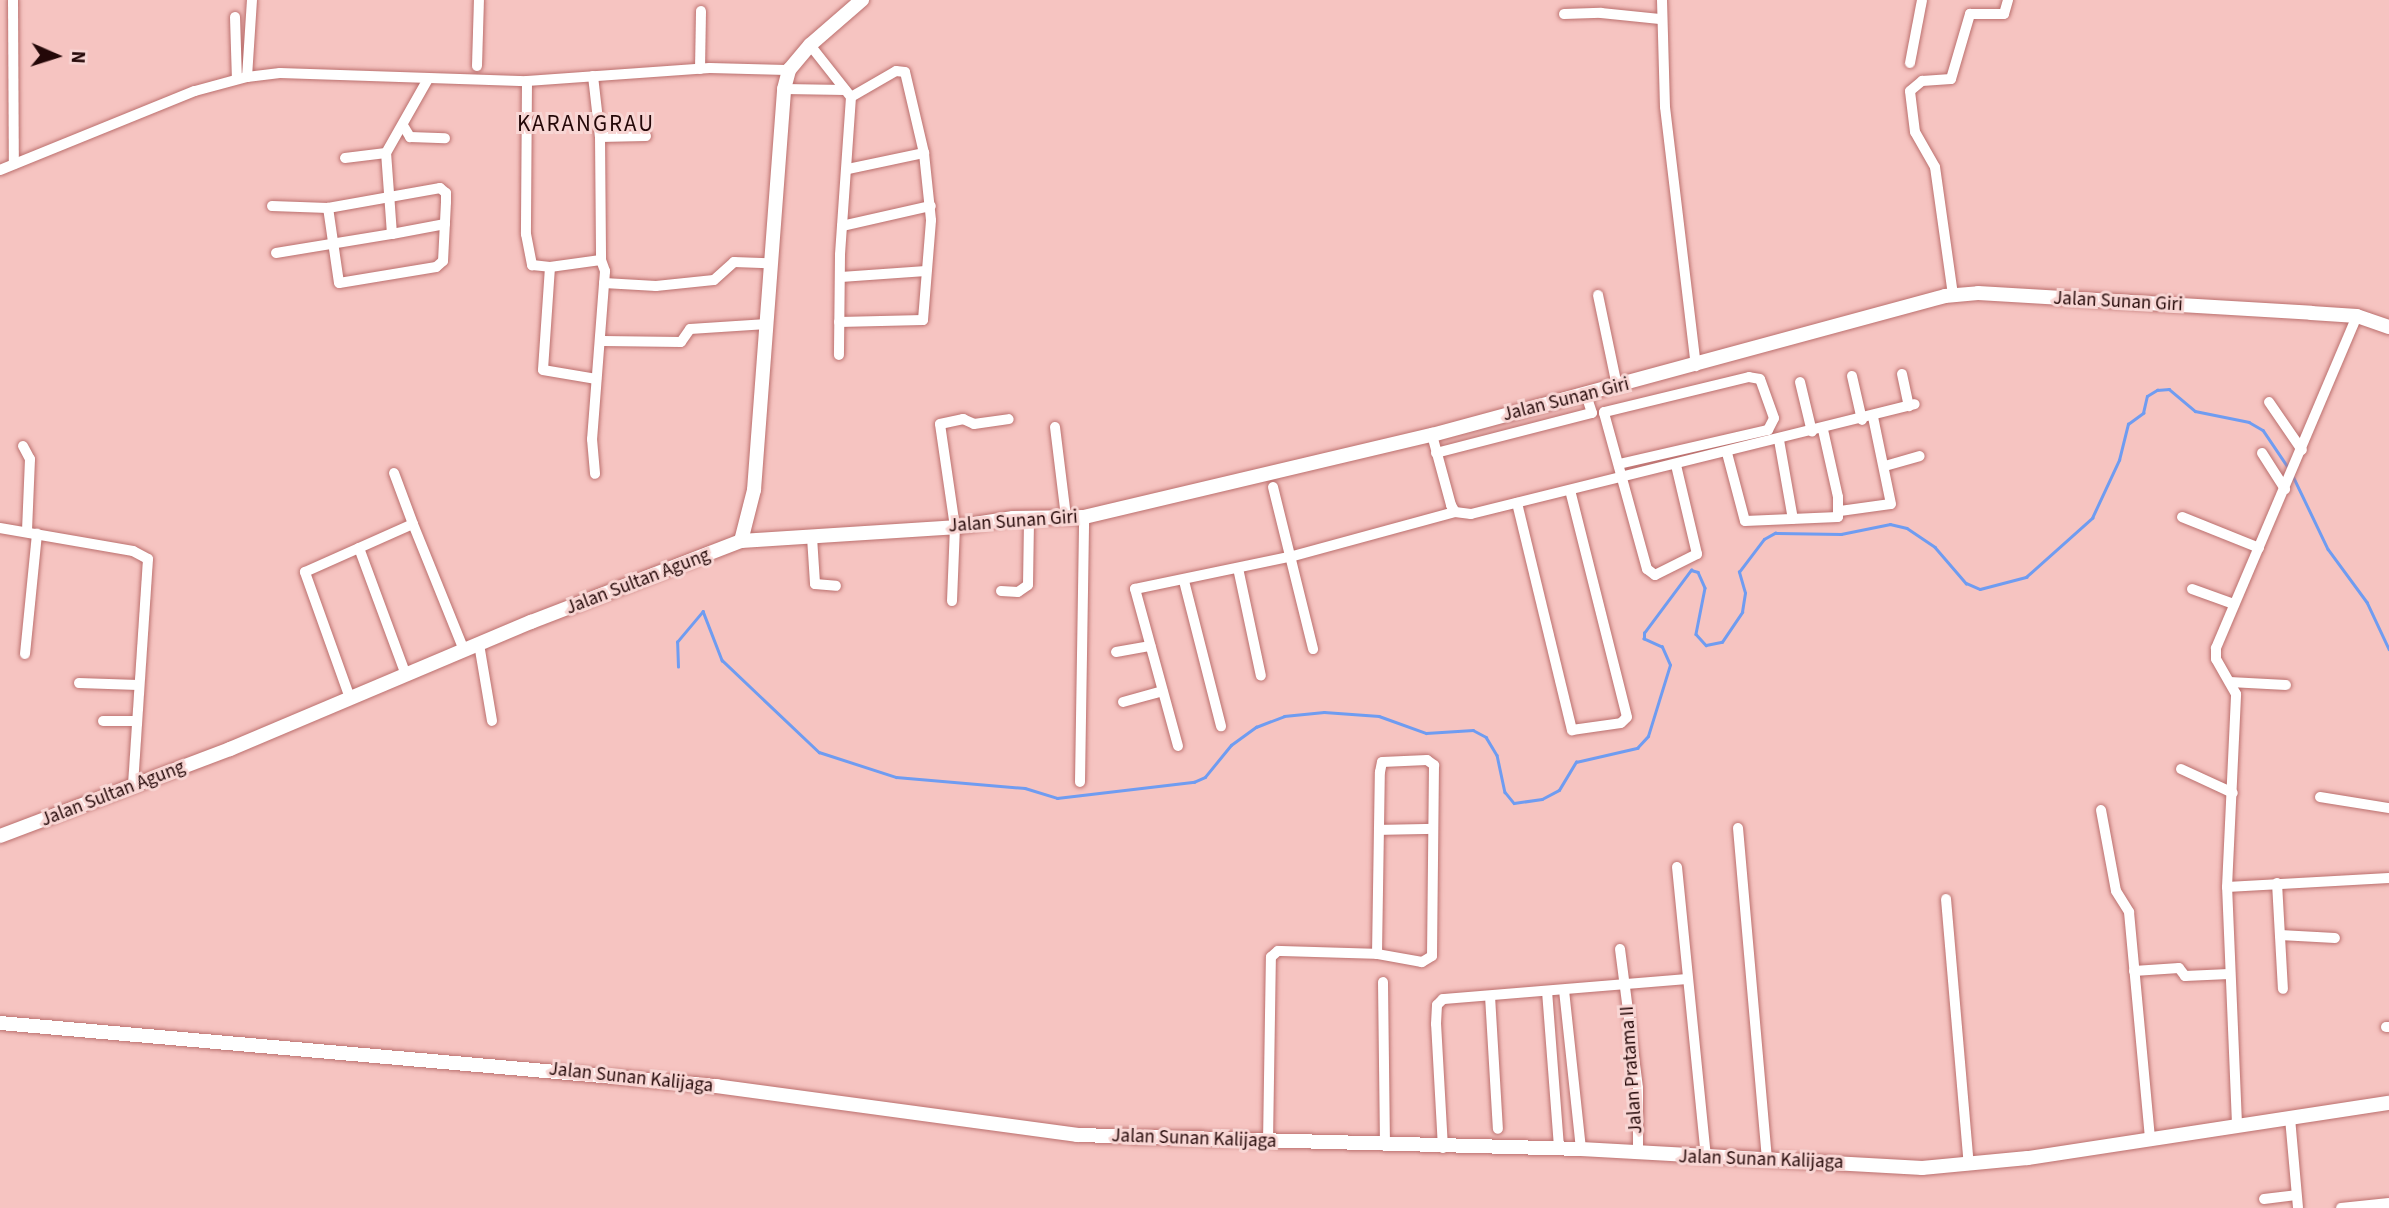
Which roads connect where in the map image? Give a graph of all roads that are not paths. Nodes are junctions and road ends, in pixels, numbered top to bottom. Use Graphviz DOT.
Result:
graph roads {
  1 [pos="13,0"];
  2 [pos="252,0"];
  3 [pos="479,0"];
  4 [pos="862,0"];
  5 [pos="1662,0"];
  6 [pos="1923,0"];
  7 [pos="2008,0"];
  8 [pos="701,11"];
  9 [pos="1564,14"];
  10 [pos="235,17"];
  11 [pos="1660,19"];
  12 [pos="810,46"];
  13 [pos="1910,63"];
  14 [pos="700,69"];
  15 [pos="789,70"];
  16 [pos="476,73"];
  17 [pos="593,76"];
  18 [pos="242,78"];
  19 [pos="428,79"];
  20 [pos="527,81"];
  21 [pos="784,89"];
  22 [pos="848,94"];
  23 [pos="404,127"];
  24 [pos="646,136"];
  25 [pos="600,137"];
  26 [pos="445,138"];
  27 [pos="386,153"];
  28 [pos="924,153"];
  29 [pos="345,158"];
  30 [pos="14,164"];
  31 [pos="848,169"];
  32 [pos="0,170"];
  33 [pos="390,196"];
  34 [pos="272,206"];
  35 [pos="931,206"];
  36 [pos="328,208"];
  37 [pos="445,224"];
  38 [pos="842,226"];
  39 [pos="392,234"];
  40 [pos="332,245"];
  41 [pos="276,253"];
  42 [pos="601,260"];
  43 [pos="768,263"];
  44 [pos="550,267"];
  45 [pos="926,271"];
  46 [pos="841,277"];
  47 [pos="604,282"];
  48 [pos="1598,295"];
  49 [pos="1953,295"];
  50 [pos="2357,316"];
  51 [pos="839,322"];
  52 [pos="767,324"];
  53 [pos="2389,327"];
  54 [pos="603,341"];
  55 [pos="839,355"];
  56 [pos="1696,366"];
  57 [pos="1902,373"];
  58 [pos="1852,376"];
  59 [pos="596,379"];
  60 [pos="1800,382"];
  61 [pos="1617,386"];
  62 [pos="1586,394"];
  63 [pos="2269,402"];
  64 [pos="1873,417"];
  65 [pos="1009,419"];
  66 [pos="1862,420"];
  67 [pos="1055,427"];
  68 [pos="1823,430"];
  69 [pos="1812,432"];
  70 [pos="1432,435"];
  71 [pos="1779,440"];
  72 [pos="23,446"];
  73 [pos="2302,450"];
  74 [pos="1436,453"];
  75 [pos="1727,453"];
  76 [pos="2262,453"];
  77 [pos="1920,456"];
  78 [pos="1619,464"];
  79 [pos="1676,465"];
  80 [pos="1885,466"];
  81 [pos="394,473"];
  82 [pos="594,474"];
  83 [pos="1623,478"];
  84 [pos="1273,486"];
  85 [pos="2286,486"];
  86 [pos="1570,490"];
  87 [pos="1517,503"];
  88 [pos="1840,511"];
  89 [pos="1455,512"];
  90 [pos="1066,517"];
  91 [pos="1084,517"];
  92 [pos="2182,517"];
  93 [pos="1793,519"];
  94 [pos="1029,520"];
  95 [pos="413,524"];
  96 [pos="955,527"];
  97 [pos="0,528"];
  98 [pos="32,533"];
  99 [pos="812,537"];
  100 [pos="741,541"];
  101 [pos="359,548"];
  102 [pos="2259,548"];
  103 [pos="1293,556"];
  104 [pos="1238,568"];
  105 [pos="1184,581"];
  106 [pos="836,586"];
  107 [pos="2192,589"];
  108 [pos="1001,591"];
  109 [pos="952,601"];
  110 [pos="2234,604"];
  111 [pos="479,644"];
  112 [pos="1150,646"];
  113 [pos="1313,649"];
  114 [pos="464,650"];
  115 [pos="1116,652"];
  116 [pos="25,654"];
  117 [pos="406,675"];
  118 [pos="1261,676"];
  119 [pos="79,682"];
  120 [pos="2230,682"];
  121 [pos="138,685"];
  122 [pos="2286,685"];
  123 [pos="1163,691"];
  124 [pos="350,698"];
  125 [pos="1123,702"];
  126 [pos="103,721"];
  127 [pos="136,721"];
  128 [pos="492,721"];
  129 [pos="1221,726"];
  130 [pos="1178,746"];
  131 [pos="2181,769"];
  132 [pos="1080,782"];
  133 [pos="133,787"];
  134 [pos="2233,793"];
  135 [pos="2320,797"];
  136 [pos="2389,808"];
  137 [pos="2101,810"];
  138 [pos="1738,828"];
  139 [pos="1433,829"];
  140 [pos="1379,830"];
  141 [pos="0,836"];
  142 [pos="1677,867"];
  143 [pos="2389,878"];
  144 [pos="2277,883"];
  145 [pos="2227,887"];
  146 [pos="1946,898"];
  147 [pos="2280,935"];
  148 [pos="2335,938"];
  149 [pos="1620,949"];
  150 [pos="1377,954"];
  151 [pos="2134,971"];
  152 [pos="2229,974"];
  153 [pos="1685,979"];
  154 [pos="1383,982"];
  155 [pos="1626,986"];
  156 [pos="2283,989"];
  157 [pos="1564,990"];
  158 [pos="1547,991"];
  159 [pos="1490,996"];
  160 [pos="0,1023"];
  161 [pos="1569,1039"];
  162 [pos="1551,1040"];
  163 [pos="1574,1084"];
  164 [pos="1555,1086"];
  165 [pos="2389,1103"];
  166 [pos="2290,1118"];
  167 [pos="2237,1124"];
  168 [pos="1498,1129"];
  169 [pos="2150,1138"];
  170 [pos="1268,1142"];
  171 [pos="1385,1146"];
  172 [pos="1443,1148"];
  173 [pos="1559,1148"];
  174 [pos="1581,1149"];
  175 [pos="1638,1154"];
  176 [pos="1706,1158"];
  177 [pos="1767,1159"];
  178 [pos="1969,1165"];
  179 [pos="2296,1195"];
  180 [pos="2264,1199"];
  181 [pos="2389,1203"];
  182 [pos="2298,1208"];
  183 [pos="2340,1208"];
  1 -- 30 [label="street"];
  2 -- 18 [label="street"];
  3 -- 16 [label="street"];
  4 -- 12 [label="street"];
  5 -- 11 [label="street"];
  6 -- 13 [label="street"];
  7 -- 49 [label="street"];
  8 -- 14 [label="street"];
  9 -- 11 [label="street"];
  10 -- 18 [label="street"];
  11 -- 56 [label="street"];
  12 -- 15 [label="street"];
  12 -- 22 [label="street"];
  14 -- 15 [label="street"];
  14 -- 17 [label="street"];
  15 -- 21 [label="street"];
  16 -- 19 [label="street"];
  16 -- 20 [label="street"];
  17 -- 20 [label="street"];
  17 -- 25 [label="street"];
  18 -- 19 [label="street"];
  18 -- 30 [label="street"];
  19 -- 23 [label="street"];
  20 -- 44 [label="street"];
  21 -- 22 [label="street"];
  21 -- 43 [label="street"];
  22 -- 28 [label="street"];
  22 -- 31 [label="street"];
  23 -- 26 [label="street"];
  23 -- 27 [label="street"];
  24 -- 25 [label="street"];
  25 -- 42 [label="street"];
  27 -- 29 [label="street"];
  27 -- 33 [label="street"];
  28 -- 31 [label="street"];
  28 -- 35 [label="street"];
  30 -- 32 [label="street"];
  31 -- 38 [label="street"];
  33 -- 36 [label="street"];
  33 -- 37 [label="street"];
  33 -- 39 [label="street"];
  34 -- 36 [label="street"];
  35 -- 38 [label="street"];
  35 -- 45 [label="street"];
  36 -- 40 [label="street"];
  37 -- 39 [label="street"];
  37 -- 40 [label="street"];
  38 -- 46 [label="street"];
  39 -- 40 [label="street"];
  40 -- 41 [label="street"];
  42 -- 44 [label="street"];
  42 -- 47 [label="street"];
  43 -- 47 [label="street"];
  43 -- 52 [label="street"];
  44 -- 59 [label="street"];
  45 -- 46 [label="street"];
  45 -- 51 [label="street"];
  46 -- 51 [label="street"];
  47 -- 54 [label="street"];
  48 -- 61 [label="street"];
  49 -- 50 [label="street, Jalan Sunan Giri"];
  49 -- 56 [label="street, Jalan Sunan Giri"];
  50 -- 53 [label="street, Jalan Sunan Giri"];
  50 -- 73 [label="street"];
  51 -- 55 [label="street"];
  52 -- 54 [label="street"];
  52 -- 100 [label="street"];
  54 -- 59 [label="street"];
  56 -- 61 [label="street, Jalan Sunan Giri"];
  57 -- 64 [label="street"];
  58 -- 66 [label="street"];
  59 -- 82 [label="street"];
  60 -- 69 [label="street"];
  61 -- 62 [label="street, Jalan Sunan Giri"];
  62 -- 70 [label="street, Jalan Sunan Giri"];
  62 -- 74 [label="street"];
  63 -- 73 [label="street"];
  64 -- 66 [label="street"];
  64 -- 80 [label="street"];
  65 -- 96 [label="street"];
  66 -- 68 [label="street"];
  67 -- 90 [label="street"];
  68 -- 69 [label="street"];
  68 -- 88 [label="street"];
  69 -- 71 [label="street"];
  70 -- 74 [label="street"];
  70 -- 91 [label="street, Jalan Sunan Giri"];
  71 -- 75 [label="street"];
  71 -- 93 [label="street"];
  72 -- 98 [label="street"];
  73 -- 85 [label="street"];
  74 -- 89 [label="street"];
  75 -- 79 [label="street"];
  75 -- 93 [label="street"];
  76 -- 85 [label="street"];
  77 -- 80 [label="street"];
  78 -- 78 [label="street"];
  78 -- 83 [label="street"];
  79 -- 83 [label="street"];
  79 -- 83 [label="street"];
  80 -- 88 [label="street"];
  81 -- 95 [label="street"];
  83 -- 86 [label="street"];
  84 -- 103 [label="street"];
  85 -- 102 [label="street"];
  86 -- 87 [label="street"];
  86 -- 87 [label="street"];
  87 -- 89 [label="street"];
  88 -- 93 [label="street"];
  89 -- 103 [label="street"];
  90 -- 91 [label="street, Jalan Sunan Giri"];
  90 -- 94 [label="street, Jalan Sunan Giri"];
  91 -- 132 [label="street"];
  92 -- 102 [label="street"];
  94 -- 96 [label="street, Jalan Sunan Giri"];
  94 -- 108 [label="street"];
  95 -- 101 [label="street"];
  95 -- 114 [label="street"];
  96 -- 99 [label="street, Jalan Sunan Giri"];
  96 -- 109 [label="street"];
  97 -- 98 [label="street"];
  98 -- 116 [label="street"];
  98 -- 121 [label="street"];
  99 -- 100 [label="street, Jalan Sunan Giri"];
  99 -- 106 [label="street"];
  100 -- 111 [label="street, Jalan Sultan Agung"];
  101 -- 117 [label="street"];
  101 -- 124 [label="street"];
  102 -- 110 [label="street"];
  103 -- 104 [label="street"];
  103 -- 113 [label="street"];
  104 -- 105 [label="street"];
  104 -- 118 [label="street"];
  105 -- 112 [label="street"];
  105 -- 129 [label="street"];
  107 -- 110 [label="street"];
  110 -- 120 [label="street"];
  111 -- 114 [label="street, Jalan Sultan Agung"];
  111 -- 128 [label="street"];
  112 -- 115 [label="street"];
  112 -- 123 [label="street"];
  114 -- 117 [label="street, Jalan Sultan Agung"];
  117 -- 124 [label="street, Jalan Sultan Agung"];
  119 -- 121 [label="street"];
  120 -- 122 [label="street"];
  120 -- 134 [label="street"];
  121 -- 127 [label="street"];
  123 -- 125 [label="street"];
  123 -- 130 [label="street"];
  124 -- 133 [label="street, Jalan Sultan Agung"];
  126 -- 127 [label="street"];
  127 -- 133 [label="street"];
  131 -- 134 [label="street"];
  133 -- 141 [label="street, Jalan Sultan Agung"];
  134 -- 145 [label="street"];
  135 -- 136 [label="street"];
  137 -- 151 [label="street"];
  138 -- 177 [label="street"];
  139 -- 140 [label="street"];
  139 -- 140 [label="street"];
  139 -- 150 [label="street"];
  140 -- 150 [label="street"];
  142 -- 153 [label="street"];
  143 -- 144 [label="street"];
  144 -- 145 [label="street"];
  144 -- 147 [label="street"];
  145 -- 152 [label="street"];
  146 -- 178 [label="street"];
  147 -- 148 [label="street"];
  147 -- 156 [label="street"];
  149 -- 155 [label="street, Jalan Pratama II"];
  150 -- 170 [label="street"];
  151 -- 152 [label="street"];
  151 -- 169 [label="street"];
  152 -- 167 [label="street"];
  153 -- 155 [label="street"];
  153 -- 176 [label="street"];
  154 -- 171 [label="street"];
  155 -- 157 [label="street"];
  155 -- 175 [label="street, Jalan Pratama II"];
  157 -- 158 [label="street"];
  157 -- 161 [label="street"];
  158 -- 159 [label="street"];
  158 -- 162 [label="street"];
  159 -- 168 [label="street"];
  159 -- 172 [label="street"];
  160 -- 170 [label="street, Jalan Sunan Kalijaga"];
  161 -- 162 [label="street"];
  161 -- 163 [label="street"];
  162 -- 164 [label="street"];
  163 -- 164 [label="street"];
  163 -- 174 [label="street"];
  164 -- 173 [label="street"];
  165 -- 166 [label="street, Jalan Sunan Kalijaga"];
  166 -- 167 [label="street, Jalan Sunan Kalijaga"];
  166 -- 179 [label="street"];
  167 -- 169 [label="street, Jalan Sunan Kalijaga"];
  169 -- 178 [label="street, Jalan Sunan Kalijaga"];
  170 -- 171 [label="street, Jalan Sunan Kalijaga"];
  171 -- 172 [label="street, Jalan Sunan Kalijaga"];
  172 -- 173 [label="street, Jalan Sunan Kalijaga"];
  173 -- 174 [label="street, Jalan Sunan Kalijaga"];
  174 -- 175 [label="street, Jalan Sunan Kalijaga"];
  175 -- 176 [label="street, Jalan Sunan Kalijaga"];
  176 -- 177 [label="street, Jalan Sunan Kalijaga"];
  177 -- 178 [label="street, Jalan Sunan Kalijaga"];
  179 -- 180 [label="street"];
  179 -- 182 [label="street"];
  181 -- 183 [label="street"];
}
